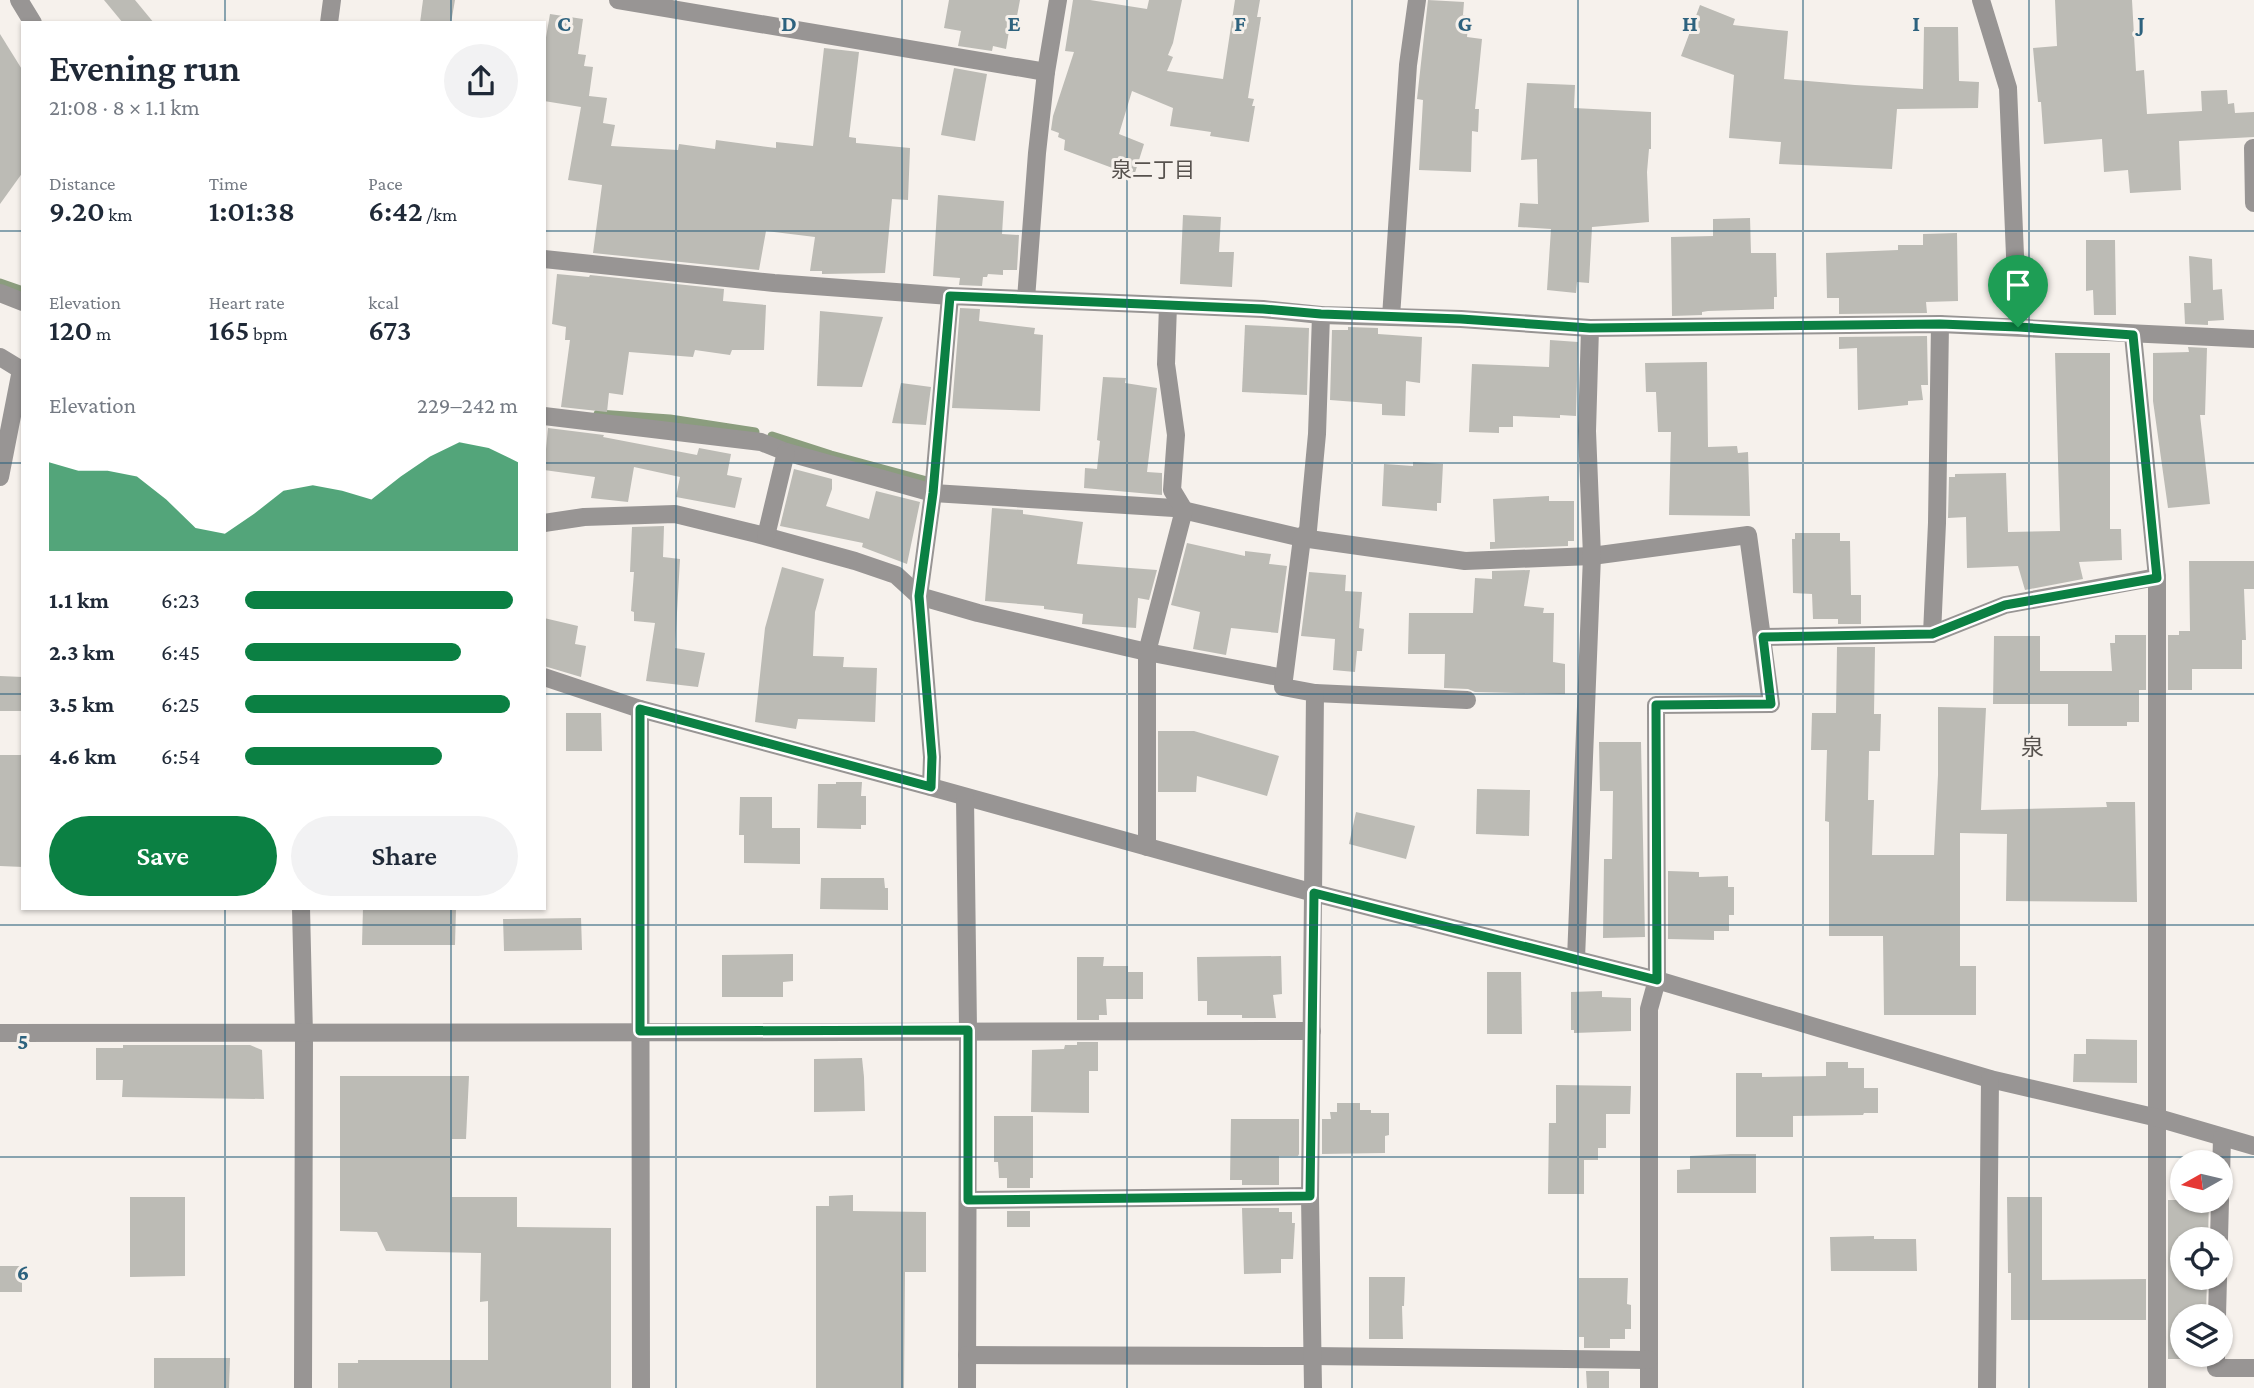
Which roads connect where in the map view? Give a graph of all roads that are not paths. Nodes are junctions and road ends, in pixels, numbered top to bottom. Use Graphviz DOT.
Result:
graph roads {
  1 [pos="19,0"];
  2 [pos="332,0"];
  3 [pos="618,0"];
  4 [pos="1058,0"];
  5 [pos="1417,0"];
  6 [pos="1981,0"];
  7 [pos="32,21"];
  8 [pos="329,21"];
  9 [pos="1046,72"];
  10 [pos="2253,148"];
  11 [pos="2254,203"];
  12 [pos="546,259"];
  13 [pos="0,293"];
  14 [pos="950,296"];
  15 [pos="1026,299"];
  16 [pos="21,301"];
  17 [pos="1168,305"];
  18 [pos="1321,314"];
  19 [pos="1391,317"];
  20 [pos="1940,324"];
  21 [pos="2018,327"];
  22 [pos="1590,328"];
  23 [pos="2133,335"];
  24 [pos="2254,339"];
  25 [pos="0,357"];
  26 [pos="21,369"];
  27 [pos="21,375"];
  28 [pos="546,416"];
  29 [pos="786,452"];
  30 [pos="0,477"];
  31 [pos="933,493"];
  32 [pos="1184,510"];
  33 [pos="546,523"];
  34 [pos="766,536"];
  35 [pos="1302,538"];
  36 [pos="1592,556"];
  37 [pos="2157,578"];
  38 [pos="919,596"];
  39 [pos="1932,634"];
  40 [pos="1763,637"];
  41 [pos="1147,652"];
  42 [pos="546,678"];
  43 [pos="1284,678"];
  44 [pos="1315,693"];
  45 [pos="1467,700"];
  46 [pos="640,709"];
  47 [pos="931,787"];
  48 [pos="965,797"];
  49 [pos="1147,847"];
  50 [pos="1314,893"];
  51 [pos="301,910"];
  52 [pos="1576,959"];
  53 [pos="1657,980"];
  54 [pos="968,1030"];
  55 [pos="640,1031"];
  56 [pos="1312,1031"];
  57 [pos="0,1033"];
  58 [pos="304,1035"];
  59 [pos="1990,1079"];
  60 [pos="2158,1118"];
  61 [pos="2222,1138"];
  62 [pos="2254,1146"];
  63 [pos="2222,1150"];
  64 [pos="1310,1196"];
  65 [pos="968,1200"];
  66 [pos="967,1355"];
  67 [pos="1312,1356"];
  68 [pos="1649,1360"];
  69 [pos="2216,1367"];
  70 [pos="2254,1368"];
  71 [pos="303,1388"];
  72 [pos="641,1388"];
  73 [pos="967,1388"];
  74 [pos="1312,1388"];
  75 [pos="1649,1388"];
  76 [pos="1987,1388"];
  77 [pos="2157,1388"];
  1 -- 7 [label="street"];
  2 -- 8 [label="street"];
  3 -- 9 [label="street"];
  4 -- 9 [label="street"];
  5 -- 19 [label="street"];
  6 -- 21 [label="street"];
  9 -- 15 [label="street"];
  10 -- 11 [label="street"];
  12 -- 14 [label="street"];
  13 -- 16 [label="street"];
  14 -- 15 [label="street"];
  14 -- 31 [label="street"];
  15 -- 17 [label="street"];
  17 -- 18 [label="street"];
  17 -- 32 [label="street"];
  18 -- 19 [label="street"];
  18 -- 35 [label="street"];
  19 -- 22 [label="street"];
  20 -- 21 [label="street"];
  20 -- 22 [label="street"];
  20 -- 39 [label="street"];
  21 -- 23 [label="street"];
  22 -- 36 [label="street"];
  23 -- 24 [label="street"];
  23 -- 37 [label="street"];
  25 -- 26 [label="street"];
  27 -- 30 [label="street"];
  28 -- 29 [label="street"];
  29 -- 31 [label="street"];
  29 -- 34 [label="street"];
  31 -- 32 [label="street"];
  31 -- 38 [label="street"];
  32 -- 35 [label="street"];
  32 -- 41 [label="street"];
  33 -- 34 [label="street"];
  34 -- 38 [label="street"];
  35 -- 36 [label="street"];
  35 -- 43 [label="street"];
  36 -- 40 [label="street"];
  36 -- 52 [label="street"];
  37 -- 39 [label="street"];
  37 -- 60 [label="street"];
  38 -- 41 [label="street"];
  38 -- 47 [label="street"];
  39 -- 40 [label="street"];
  40 -- 53 [label="street"];
  41 -- 43 [label="street"];
  41 -- 49 [label="street"];
  42 -- 46 [label="street"];
  43 -- 44 [label="street"];
  44 -- 45 [label="street"];
  44 -- 50 [label="street"];
  46 -- 47 [label="street"];
  46 -- 55 [label="street"];
  47 -- 48 [label="street"];
  48 -- 49 [label="street"];
  48 -- 54 [label="street"];
  49 -- 50 [label="street"];
  50 -- 52 [label="street"];
  50 -- 56 [label="street"];
  51 -- 58 [label="street"];
  52 -- 53 [label="street"];
  53 -- 59 [label="street"];
  53 -- 68 [label="street"];
  54 -- 55 [label="street"];
  54 -- 56 [label="street"];
  54 -- 65 [label="street"];
  55 -- 58 [label="street"];
  55 -- 72 [label="street"];
  56 -- 64 [label="street"];
  57 -- 58 [label="street"];
  58 -- 71 [label="street"];
  59 -- 60 [label="street"];
  59 -- 76 [label="street"];
  60 -- 61 [label="street"];
  60 -- 77 [label="street"];
  61 -- 62 [label="street"];
  61 -- 63 [label="street"];
  64 -- 65 [label="street"];
  64 -- 67 [label="street"];
  65 -- 66 [label="street"];
  66 -- 67 [label="street"];
  66 -- 73 [label="street"];
  67 -- 68 [label="street"];
  67 -- 74 [label="street"];
  68 -- 75 [label="street"];
  69 -- 70 [label="street"];
}
